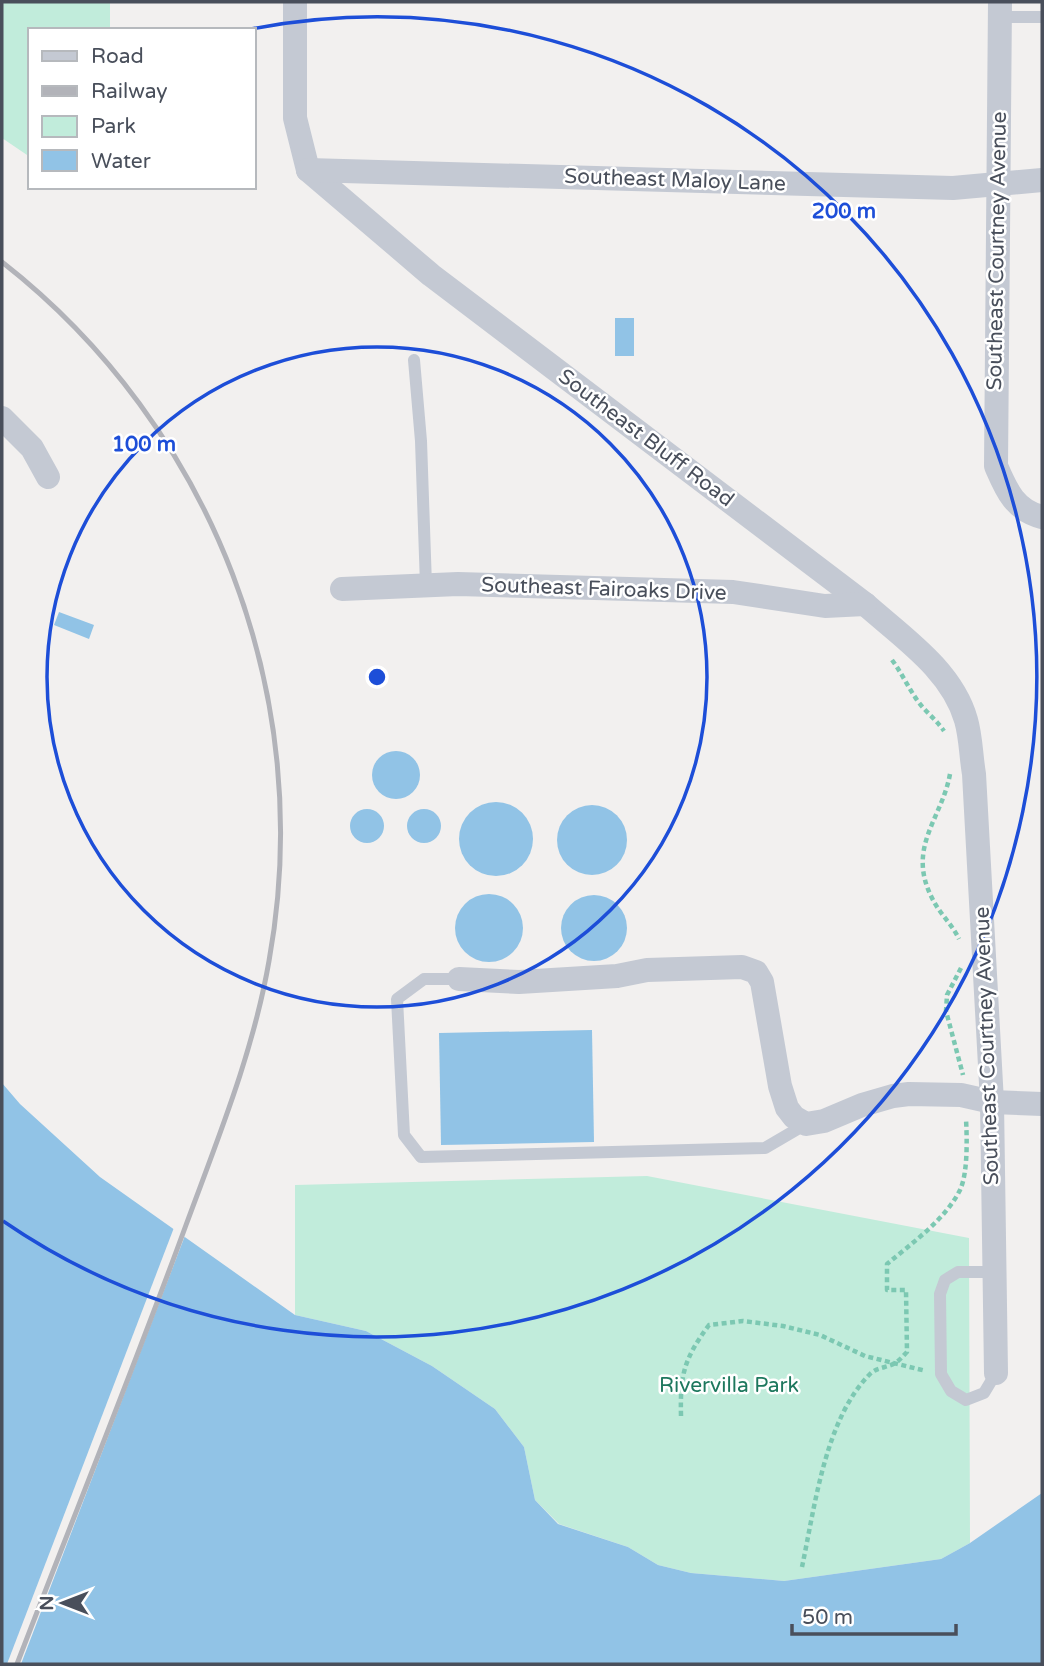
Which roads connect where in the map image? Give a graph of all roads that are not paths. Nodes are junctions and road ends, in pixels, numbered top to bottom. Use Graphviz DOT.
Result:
graph roads {
  1 [pos="295,2"];
  2 [pos="1000,9"];
  3 [pos="1042,17"];
  4 [pos="308,170"];
  5 [pos="1042,180"];
  6 [pos="997,185"];
  7 [pos="414,360"];
  8 [pos="2,418"];
  9 [pos="48,477"];
  10 [pos="1042,517"];
  11 [pos="426,585"];
  12 [pos="342,589"];
  13 [pos="865,604"];
  14 [pos="966,720"];
  15 [pos="459,979"];
  16 [pos="992,1102"];
  17 [pos="1042,1104"];
  18 [pos="806,1124"];
  19 [pos="994,1272"];
  20 [pos="996,1373"];
  1 -- 4 [label="street"];
  2 -- 3 [label="lane"];
  2 -- 6 [label="street, Southeast Courtney Avenue"];
  4 -- 6 [label="street, Southeast Maloy Lane"];
  4 -- 13 [label="street, Southeast Bluff Road"];
  5 -- 6 [label="street, Southeast Maloy Lane"];
  6 -- 10 [label="street, Southeast Courtney Avenue"];
  7 -- 11 [label="lane"];
  8 -- 9 [label="street"];
  11 -- 12 [label="street, Southeast Fairoaks Drive"];
  11 -- 13 [label="street, Southeast Fairoaks Drive"];
  13 -- 14 [label="street, Southeast Bluff Road"];
  14 -- 16 [label="street, Southeast Courtney Avenue"];
  15 -- 18 [label="street"];
  15 -- 18 [label="lane"];
  16 -- 17 [label="street"];
  16 -- 18 [label="street"];
  16 -- 19 [label="street, Southeast Courtney Avenue"];
  19 -- 20 [label="street, Southeast Courtney Avenue"];
  19 -- 20 [label="lane"];
}
